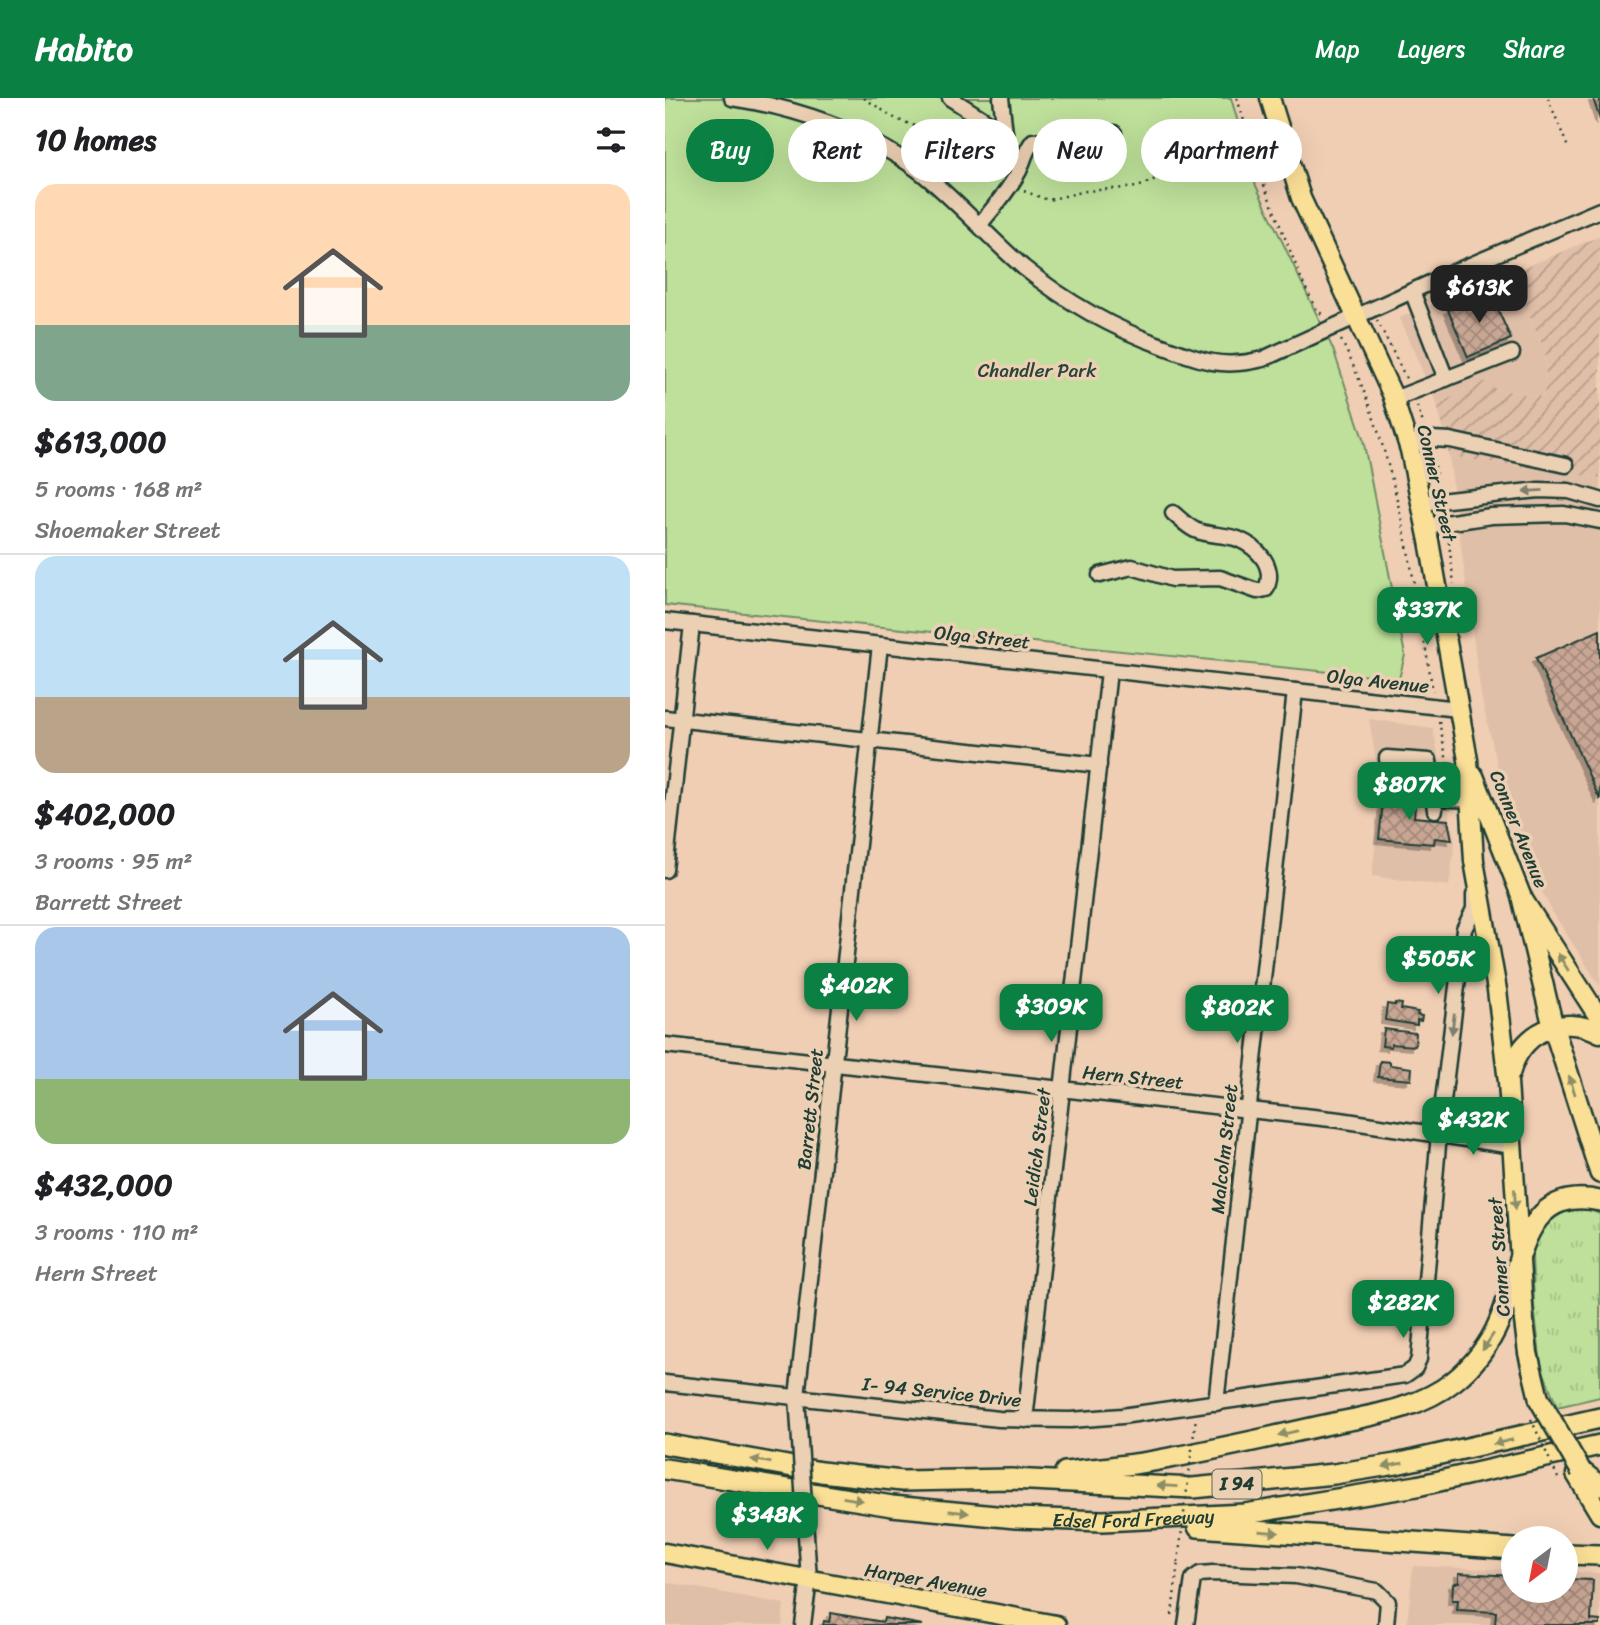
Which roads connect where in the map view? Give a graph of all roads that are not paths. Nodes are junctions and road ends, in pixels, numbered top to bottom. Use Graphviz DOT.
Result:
graph roads {
  1 [pos="732,98"];
  2 [pos="950,98"];
  3 [pos="1001,98"];
  4 [pos="1270,98"];
  5 [pos="1033,141"];
  6 [pos="1600,210"];
  7 [pos="979,225"];
  8 [pos="1412,291"];
  9 [pos="1364,313"];
  10 [pos="1512,353"];
  11 [pos="1446,379"];
  12 [pos="1394,399"];
  13 [pos="1408,443"];
  14 [pos="1566,465"];
  15 [pos="1600,500"];
  16 [pos="1421,503"];
  17 [pos="1173,513"];
  18 [pos="1600,521"];
  19 [pos="1426,526"];
  20 [pos="1100,575"];
  21 [pos="665,621"];
  22 [pos="692,624"];
  23 [pos="880,645"];
  24 [pos="1109,671"];
  25 [pos="1295,691"];
  26 [pos="1458,709"];
  27 [pos="665,718"];
  28 [pos="681,720"];
  29 [pos="870,741"];
  30 [pos="1468,760"];
  31 [pos="1099,765"];
  32 [pos="1434,799"];
  33 [pos="1462,799"];
  34 [pos="1473,861"];
  35 [pos="665,870"];
  36 [pos="1522,898"];
  37 [pos="1600,1019"];
  38 [pos="1553,1026"];
  39 [pos="1600,1033"];
  40 [pos="665,1045"];
  41 [pos="834,1063"];
  42 [pos="1509,1082"];
  43 [pos="1063,1089"];
  44 [pos="1248,1110"];
  45 [pos="1439,1134"];
  46 [pos="1513,1146"];
  47 [pos="1600,1173"];
  48 [pos="1600,1201"];
  49 [pos="1520,1256"];
  50 [pos="665,1383"];
  51 [pos="797,1397"];
  52 [pos="1216,1403"];
  53 [pos="1533,1404"];
  54 [pos="1600,1419"];
  55 [pos="1025,1420"];
  56 [pos="665,1444"];
  57 [pos="1600,1445"];
  58 [pos="665,1469"];
  59 [pos="1572,1474"];
  60 [pos="1011,1479"];
  61 [pos="1600,1486"];
  62 [pos="1600,1514"];
  63 [pos="1103,1521"];
  64 [pos="1501,1548"];
  65 [pos="665,1553"];
  66 [pos="1579,1554"];
  67 [pos="1600,1555"];
  68 [pos="809,1579"];
  69 [pos="1179,1624"];
  70 [pos="803,1625"];
  71 [pos="1056,1625"];
  72 [pos="1386,1625"];
  1 -- 7 [label="street"];
  2 -- 3 [label="street"];
  4 -- 9 [label="main road, Conner Street"];
  5 -- 7 [label="street"];
  6 -- 8 [label="street"];
  7 -- 9 [label="street"];
  8 -- 9 [label="street"];
  8 -- 11 [label="street"];
  9 -- 12 [label="main road, Conner Street"];
  10 -- 11 [label="street"];
  11 -- 12 [label="street"];
  12 -- 13 [label="main road, Conner Street"];
  13 -- 14 [label="street"];
  13 -- 16 [label="main road, Conner Street"];
  15 -- 16 [label="street, one-way"];
  16 -- 19 [label="main road, Conner Street"];
  17 -- 20 [label="street"];
  18 -- 19 [label="street"];
  19 -- 26 [label="main road, Conner Street"];
  21 -- 22 [label="street, Olga Street"];
  22 -- 23 [label="street, Olga Street"];
  22 -- 28 [label="street"];
  23 -- 24 [label="street, Olga Street"];
  23 -- 29 [label="street, Barrett Street"];
  24 -- 25 [label="street, Olga Street"];
  24 -- 31 [label="street, Leidich Street"];
  25 -- 26 [label="street, Olga Avenue"];
  25 -- 44 [label="street, Malcolm Street"];
  26 -- 30 [label="main road, Conner Street"];
  27 -- 28 [label="street"];
  28 -- 29 [label="street"];
  28 -- 35 [label="street"];
  29 -- 31 [label="street"];
  29 -- 41 [label="street, Barrett Street"];
  30 -- 33 [label="main road, Conner Street"];
  30 -- 36 [label="main road, Conner Avenue"];
  31 -- 43 [label="street, Leidich Street"];
  32 -- 33 [label="street"];
  33 -- 34 [label="main road, Conner Street"];
  34 -- 42 [label="main road, Conner Street"];
  34 -- 45 [label="street, one-way"];
  37 -- 36 [label="main road, Conner Avenue, one-way"];
  36 -- 38 [label="highway"];
  38 -- 39 [label="main road"];
  38 -- 42 [label="main road"];
  47 -- 38 [label="highway, one-way"];
  40 -- 41 [label="street, Hern Street"];
  41 -- 43 [label="street, Hern Street"];
  41 -- 51 [label="street, Barrett Street"];
  42 -- 46 [label="main road, Conner Street"];
  43 -- 44 [label="street, Hern Street"];
  43 -- 55 [label="street, Leidich Street"];
  44 -- 45 [label="street, Hern Street"];
  44 -- 52 [label="street, Malcolm Street"];
  45 -- 46 [label="street, Hern Street"];
  45 -- 52 [label="street, I- 94 Service Drive"];
  46 -- 49 [label="main road, Conner Street, one-way"];
  48 -- 49 [label="highway"];
  49 -- 53 [label="main road, Conner Street"];
  49 -- 60 [label="highway, one-way"];
  50 -- 51 [label="street, I- 94 Service Drive"];
  51 -- 55 [label="street, I- 94 Service Drive"];
  51 -- 68 [label="street, Barrett Street, bridge"];
  52 -- 55 [label="street, I- 94 Service Drive"];
  53 -- 59 [label="highway, bridge"];
  54 -- 60 [label="highway, Edsel Ford Freeway / I 94, one-way"];
  60 -- 56 [label="highway, Edsel Ford Freeway / I 94, one-way"];
  57 -- 63 [label="highway, Edsel Ford Freeway / I 94"];
  58 -- 63 [label="highway, Edsel Ford Freeway / I 94, one-way"];
  59 -- 61 [label="highway"];
  59 -- 62 [label="main road"];
  63 -- 64 [label="highway, one-way"];
  65 -- 68 [label="main road, Harper Avenue"];
  66 -- 67 [label="highway"];
  68 -- 70 [label="street, Barrett Street"];
  68 -- 71 [label="main road, Harper Avenue"];
  69 -- 72 [label="street"];
}
